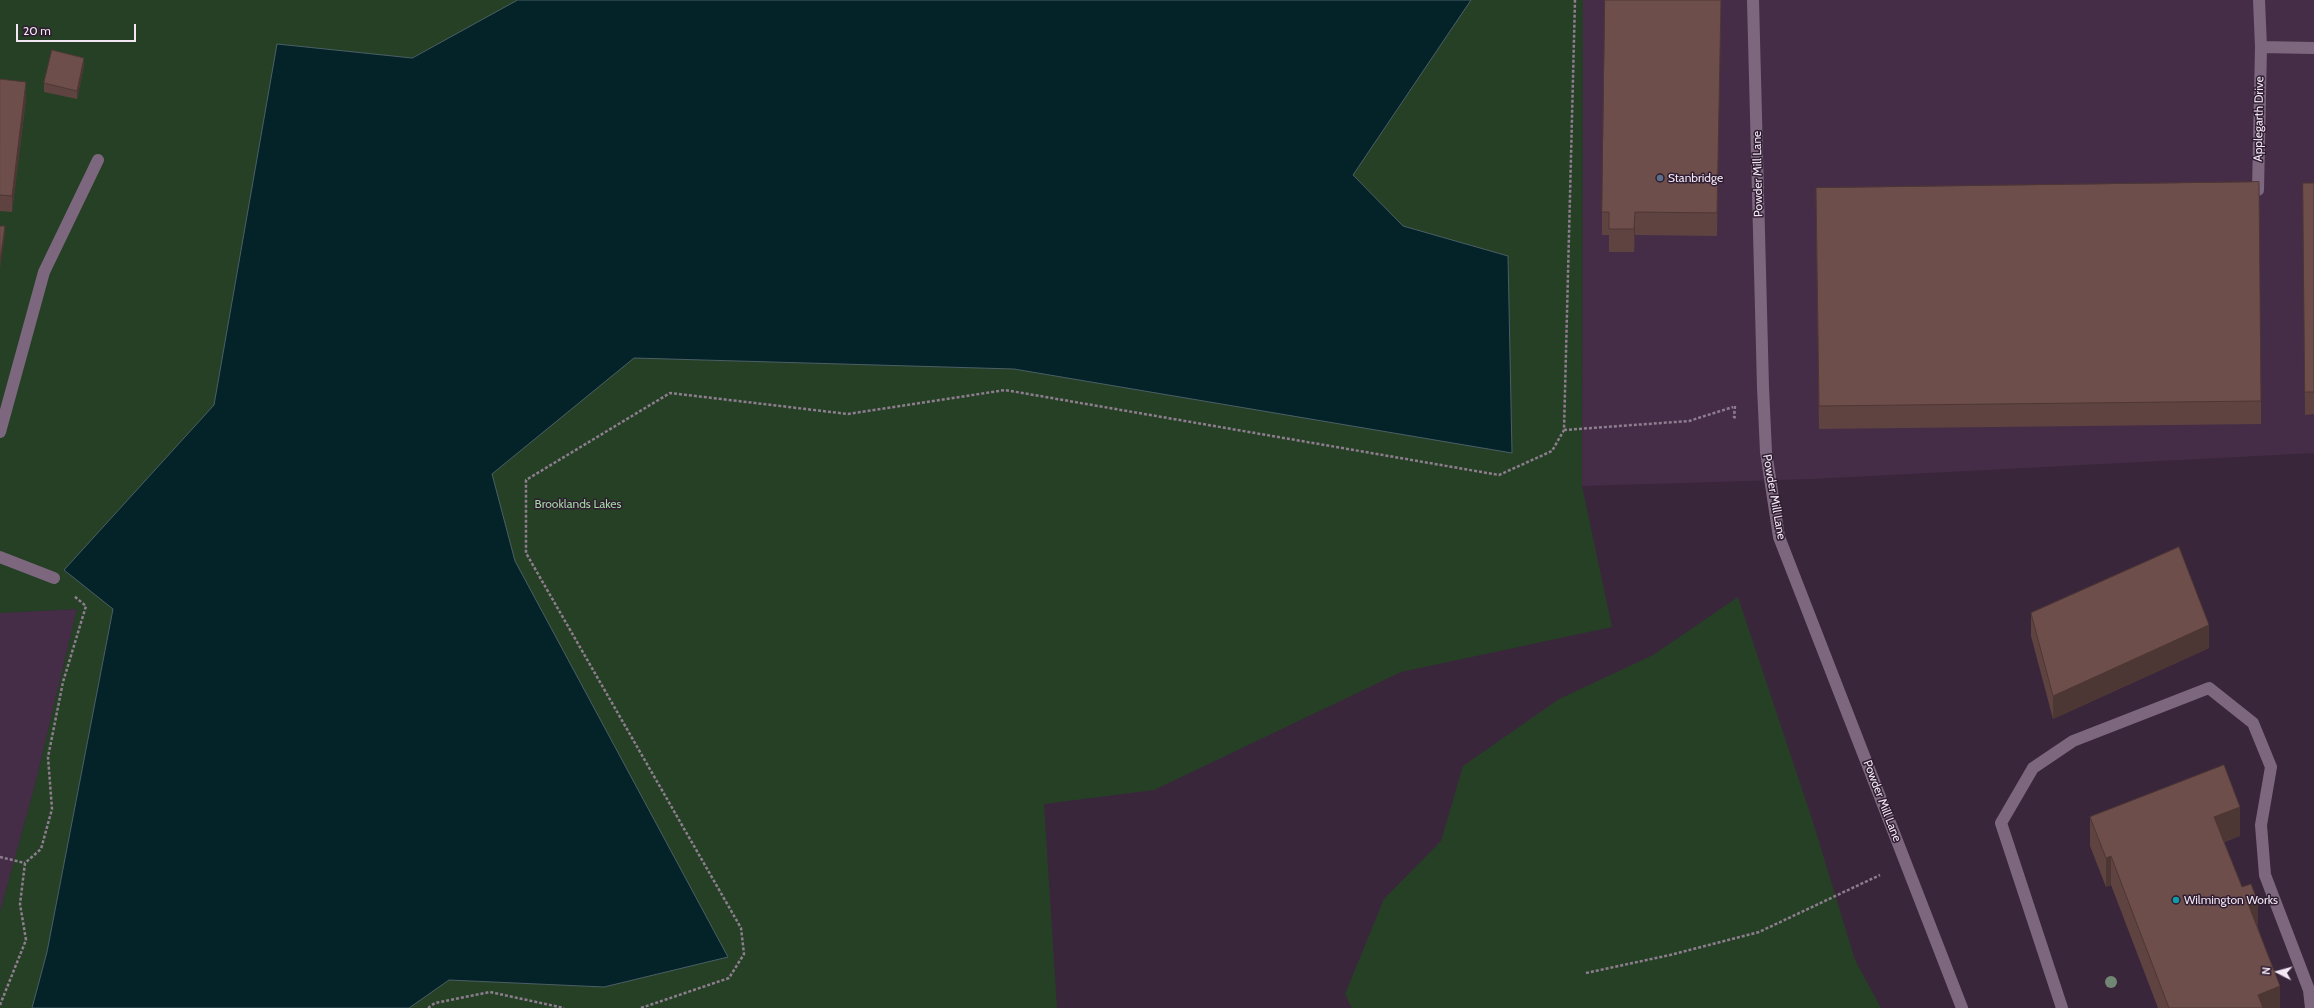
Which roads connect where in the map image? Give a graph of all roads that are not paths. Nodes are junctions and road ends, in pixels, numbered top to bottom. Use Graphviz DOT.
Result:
graph roads {
  1 [pos="1754,0"];
  2 [pos="2259,0"];
  3 [pos="2260,47"];
  4 [pos="2314,48"];
  5 [pos="98,160"];
  6 [pos="2258,190"];
  7 [pos="0,432"];
  8 [pos="0,557"];
  9 [pos="54,578"];
  10 [pos="1962,1008"];
  11 [pos="2062,1008"];
  12 [pos="2311,1008"];
  1 -- 10 [label="street, Powder Mill Lane"];
  2 -- 3 [label="street, Applegarth Drive"];
  3 -- 4 [label="street"];
  3 -- 6 [label="street, Applegarth Drive"];
  5 -- 7 [label="street"];
  8 -- 9 [label="street"];
  11 -- 12 [label="street"];
}
